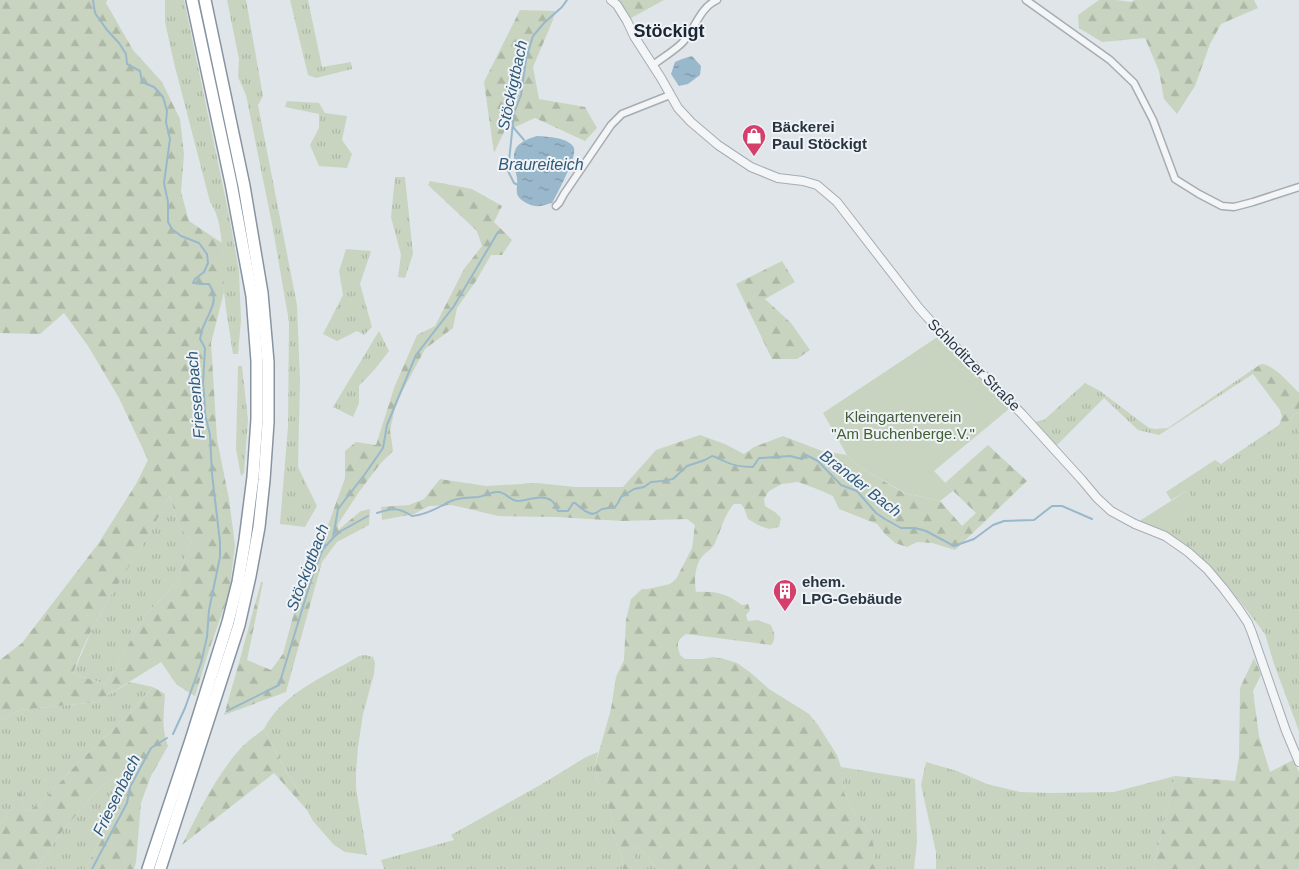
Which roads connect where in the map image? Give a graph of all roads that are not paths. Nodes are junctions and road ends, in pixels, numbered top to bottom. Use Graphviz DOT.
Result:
graph roads {
  1 [pos="192,0"];
  2 [pos="205,0"];
  3 [pos="611,0"];
  4 [pos="717,0"];
  5 [pos="1026,0"];
  6 [pos="653,65"];
  7 [pos="670,96"];
  8 [pos="1299,187"];
  9 [pos="556,206"];
  10 [pos="196,742"];
  11 [pos="1299,762"];
  12 [pos="189,765"];
  13 [pos="148,869"];
  14 [pos="160,869"];
  1 -- 10 [label="highway"];
  2 -- 10 [label="highway"];
  3 -- 6 [label="street, Schloditzer Straße"];
  4 -- 6 [label="street"];
  5 -- 8 [label="street"];
  6 -- 7 [label="street, Schloditzer Straße"];
  7 -- 9 [label="street"];
  7 -- 11 [label="street, Schloditzer Straße"];
  10 -- 12 [label="highway"];
  12 -- 13 [label="highway"];
  12 -- 14 [label="highway"];
}
